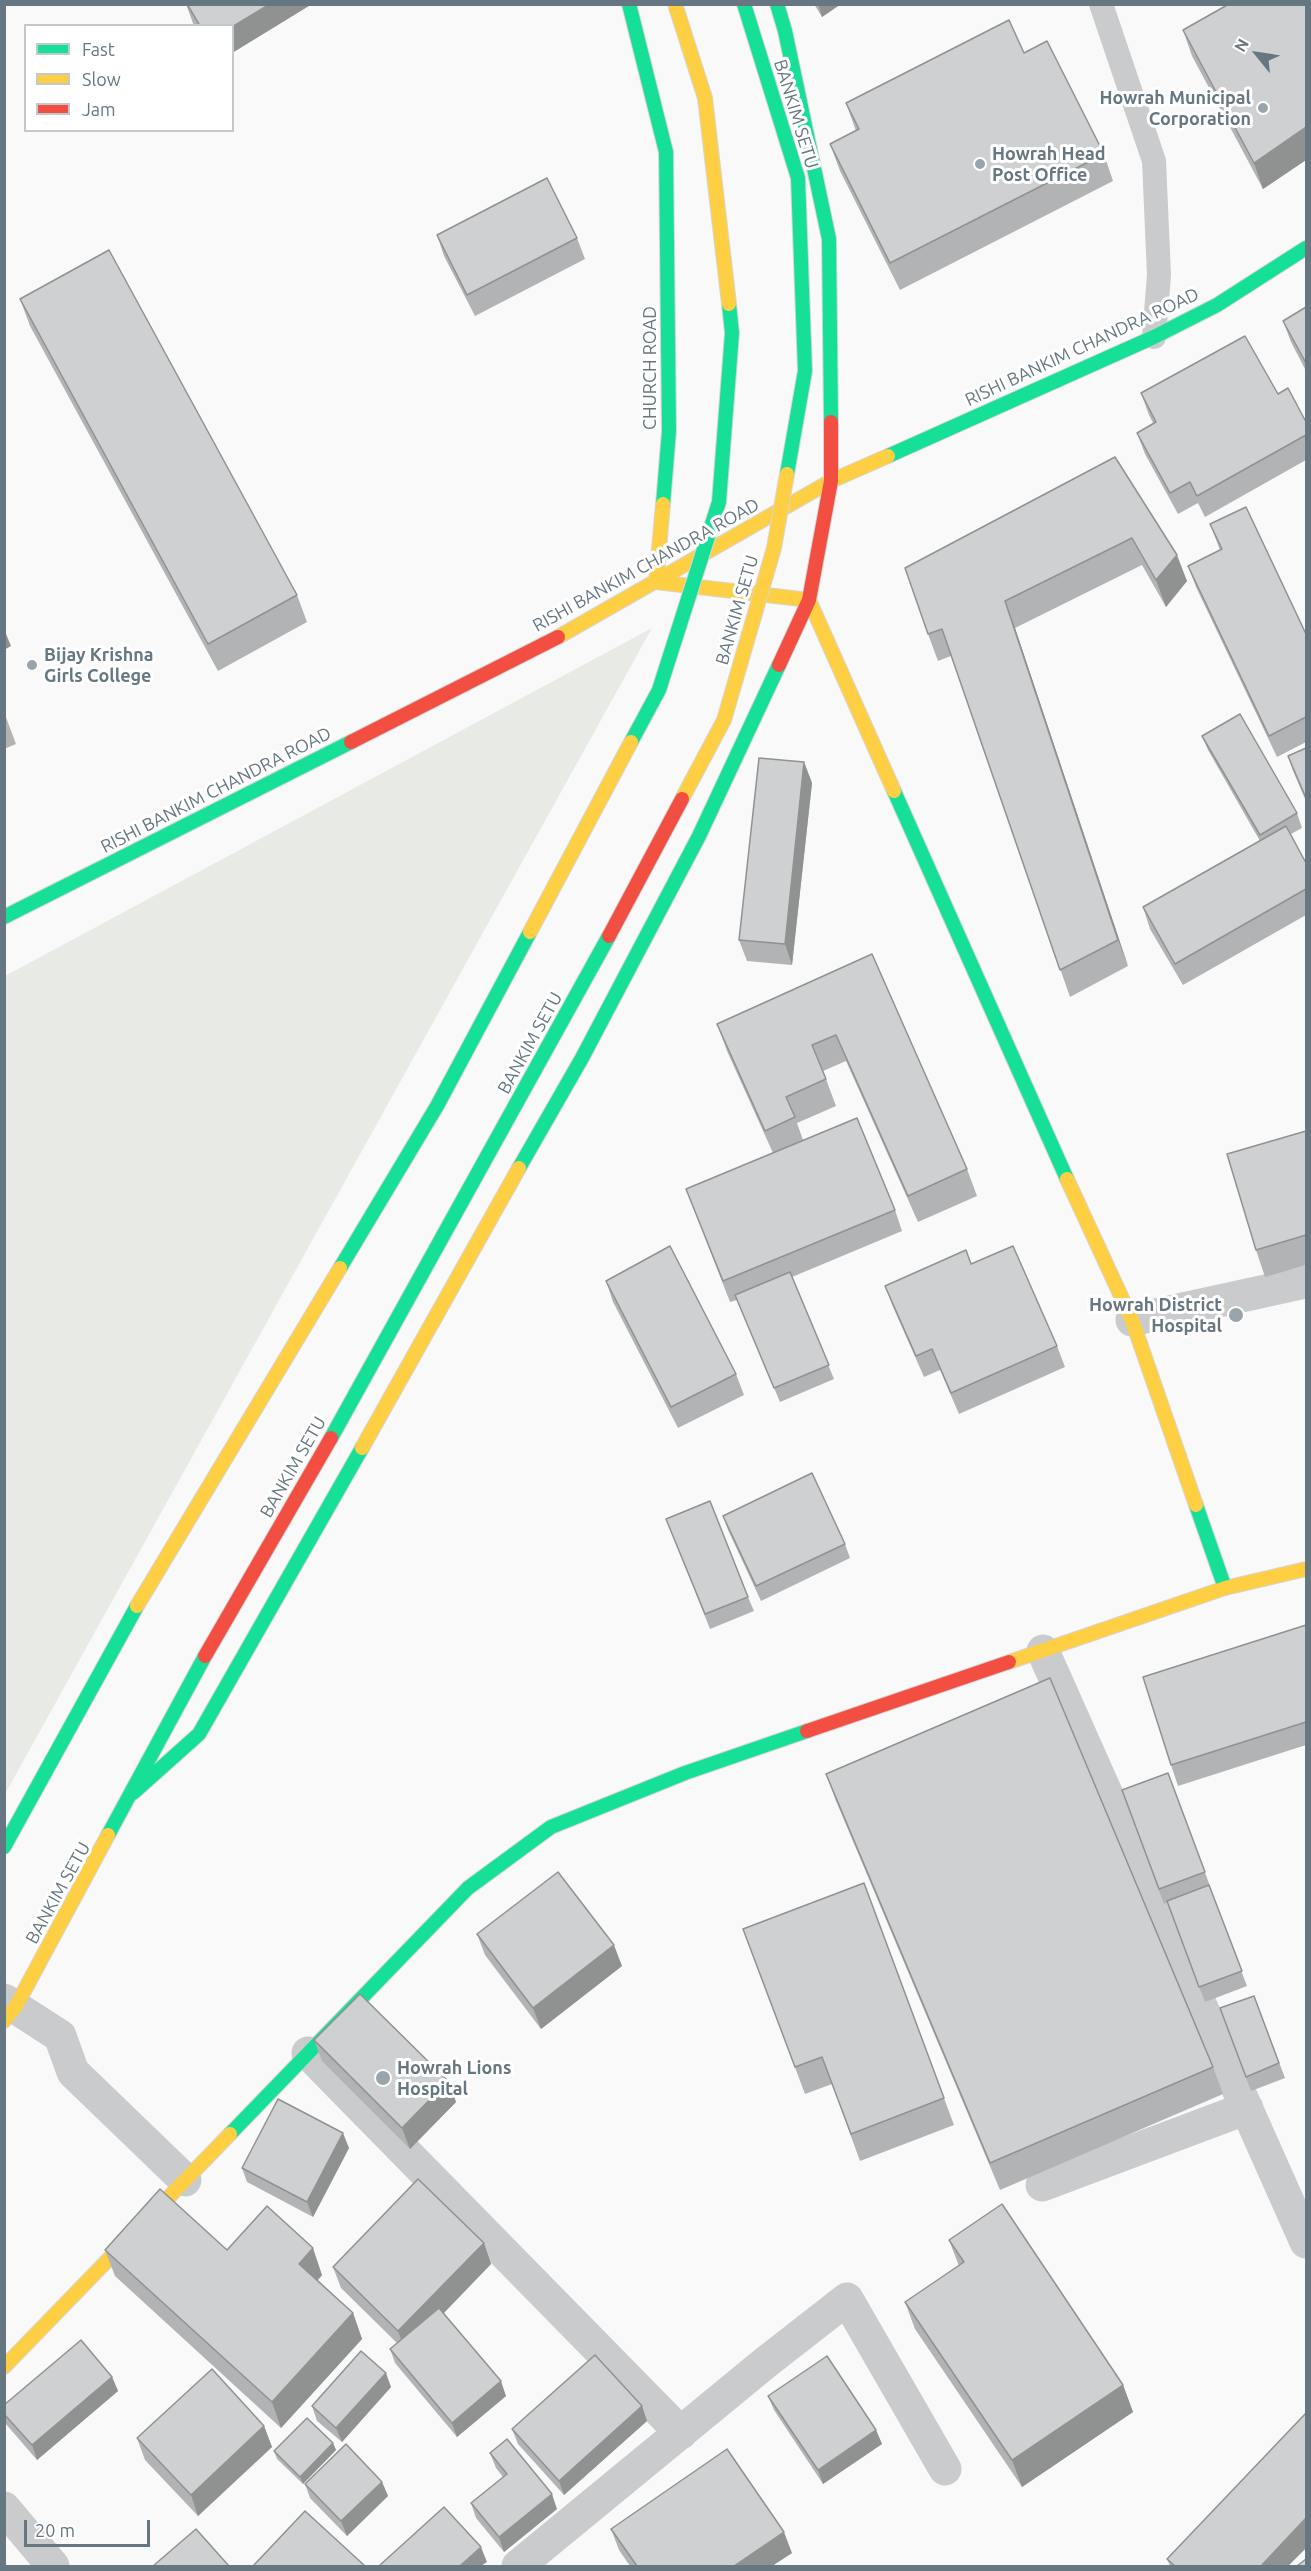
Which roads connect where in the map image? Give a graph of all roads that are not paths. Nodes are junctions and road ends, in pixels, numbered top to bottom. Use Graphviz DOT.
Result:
graph roads {
  1 [pos="629,4"];
  2 [pos="675,4"];
  3 [pos="744,4"];
  4 [pos="777,4"];
  5 [pos="1101,4"];
  6 [pos="1306,248"];
  7 [pos="1154,337"];
  8 [pos="831,481"];
  9 [pos="656,582"];
  10 [pos="809,600"];
  11 [pos="4,917"];
  12 [pos="1306,1282"];
  13 [pos="1132,1320"];
  14 [pos="1306,1569"];
  15 [pos="1225,1588"];
  16 [pos="1043,1651"];
  17 [pos="133,1793"];
  18 [pos="4,1848"];
  19 [pos="8,2009"];
  20 [pos="308,2053"];
  21 [pos="1247,2108"];
  22 [pos="185,2180"];
  23 [pos="1042,2185"];
  24 [pos="1306,2242"];
  25 [pos="4,2367"];
  26 [pos="681,2433"];
  27 [pos="945,2469"];
  28 [pos="4,2508"];
  29 [pos="53,2566"];
  30 [pos="518,2566"];
  1 -- 9 [label="main road, CHURCH ROAD"];
  2 -- 18 [label="main road, bridge"];
  3 -- 17 [label="main road, BANKIM SETU, bridge"];
  4 -- 8 [label="main road"];
  5 -- 7 [label="lane"];
  6 -- 7 [label="main road, RISHI BANKIM CHANDRA ROAD"];
  7 -- 8 [label="main road, RISHI BANKIM CHANDRA ROAD"];
  8 -- 9 [label="main road, RISHI BANKIM CHANDRA ROAD"];
  8 -- 10 [label="main road"];
  9 -- 10 [label="main road"];
  9 -- 11 [label="main road, RISHI BANKIM CHANDRA ROAD"];
  10 -- 13 [label="main road"];
  10 -- 17 [label="main road"];
  12 -- 13 [label="street"];
  13 -- 15 [label="main road"];
  14 -- 15 [label="main road"];
  15 -- 16 [label="main road"];
  16 -- 20 [label="main road"];
  16 -- 21 [label="street"];
  17 -- 19 [label="main road, BANKIM SETU"];
  19 -- 22 [label="street"];
  20 -- 22 [label="main road"];
  20 -- 26 [label="street"];
  21 -- 23 [label="street"];
  21 -- 24 [label="street"];
  22 -- 25 [label="main road"];
  26 -- 27 [label="street"];
  26 -- 30 [label="street"];
  28 -- 29 [label="street"];
}
